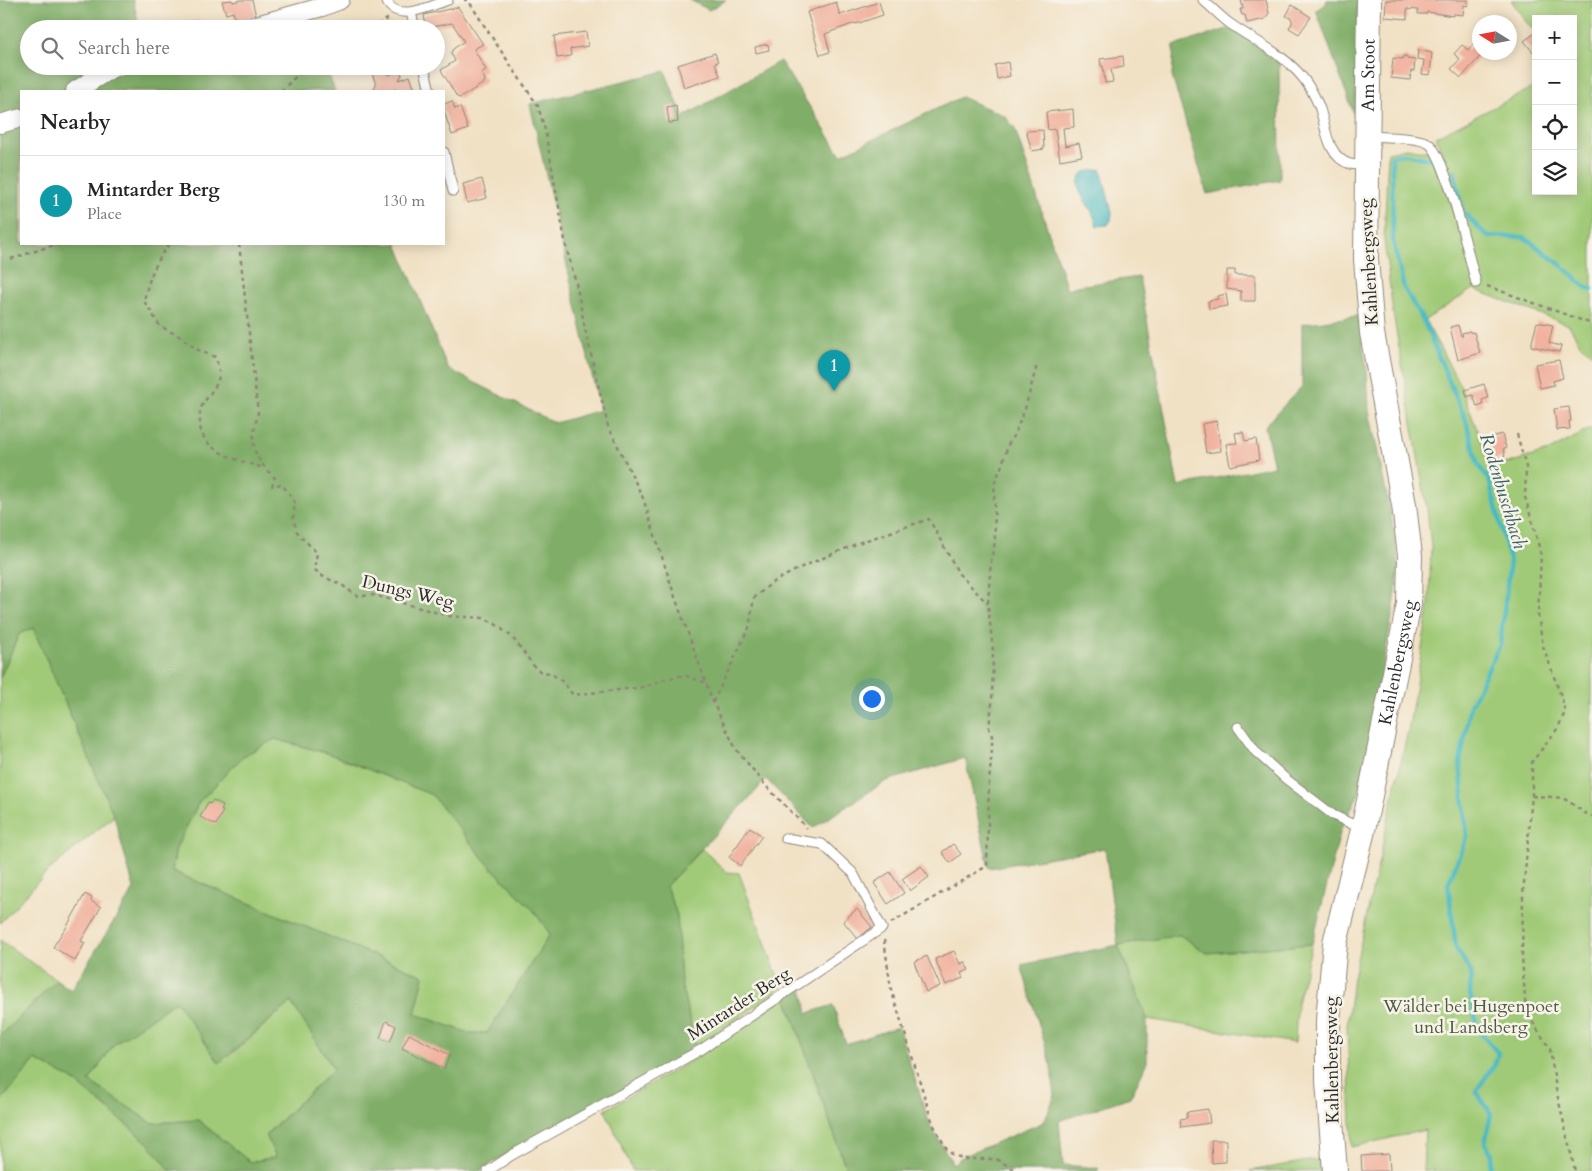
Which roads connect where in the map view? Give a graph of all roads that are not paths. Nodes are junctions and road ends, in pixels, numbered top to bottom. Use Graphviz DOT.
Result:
graph roads {
  1 [pos="340,0"];
  2 [pos="386,0"];
  3 [pos="448,0"];
  4 [pos="1203,0"];
  5 [pos="1369,0"];
  6 [pos="411,12"];
  7 [pos="275,20"];
  8 [pos="413,20"];
  9 [pos="101,75"];
  10 [pos="426,75"];
  11 [pos="77,90"];
  12 [pos="430,90"];
  13 [pos="20,118"];
  14 [pos="0,124"];
  15 [pos="1367,151"];
  16 [pos="445,156"];
  17 [pos="453,192"];
  18 [pos="1476,283"];
  19 [pos="1238,727"];
  20 [pos="1363,830"];
  21 [pos="785,838"];
  22 [pos="488,1171"];
  23 [pos="1335,1171"];
  1 -- 7 [label="street"];
  2 -- 6 [label="lane"];
  3 -- 6 [label="lane"];
  4 -- 15 [label="lane"];
  5 -- 15 [label="street, Am Stoot"];
  6 -- 8 [label="lane"];
  9 -- 11 [label="street"];
  10 -- 12 [label="lane"];
  13 -- 14 [label="street"];
  15 -- 18 [label="lane"];
  15 -- 20 [label="street, Kahlenbergsweg"];
  16 -- 17 [label="lane"];
  19 -- 20 [label="lane"];
  20 -- 23 [label="street, Kahlenbergsweg"];
  21 -- 22 [label="lane, Mintarder Berg"];
}
